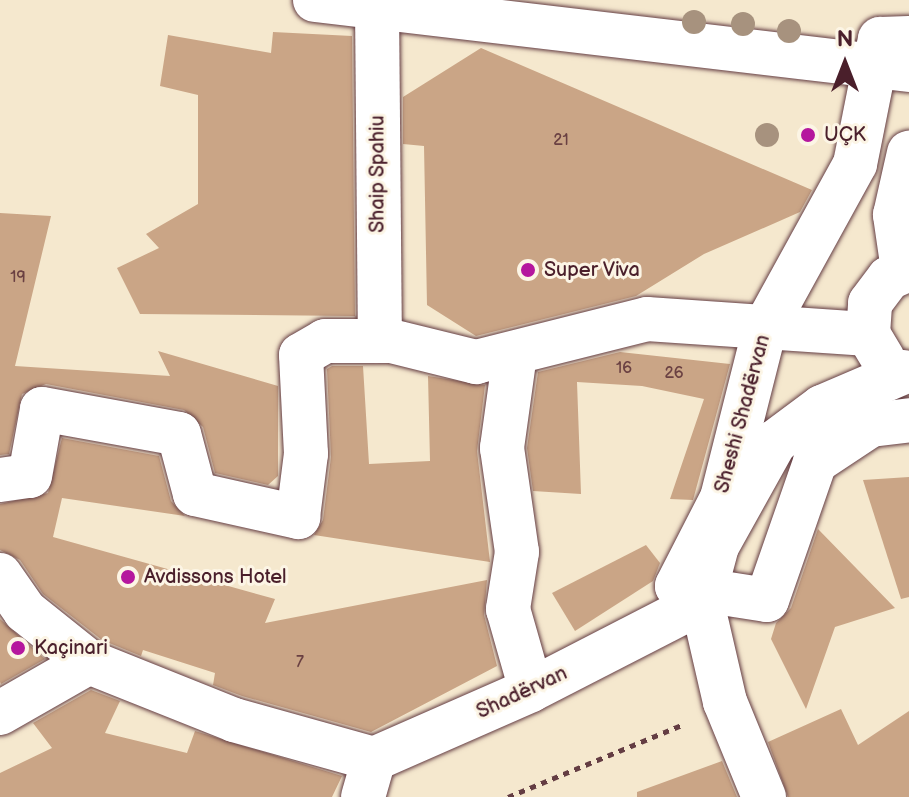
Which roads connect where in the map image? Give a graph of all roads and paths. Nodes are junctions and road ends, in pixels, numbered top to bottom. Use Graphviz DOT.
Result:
graph roads {
  1 [pos="315,0"];
  2 [pos="377,6"];
  3 [pos="909,38"];
  4 [pos="892,68"];
  5 [pos="909,153"];
  6 [pos="906,269"];
  7 [pos="765,328"];
  8 [pos="868,334"];
  9 [pos="380,341"];
  10 [pos="515,354"];
  11 [pos="906,372"];
  12 [pos="909,420"];
  13 [pos="0,480"];
  14 [pos="0,575"];
  15 [pos="703,596"];
  16 [pos="89,662"];
  17 [pos="531,690"];
  18 [pos="725,702"];
  19 [pos="0,713"];
  20 [pos="368,778"];
  21 [pos="508,797"];
  22 [pos="764,797"];
  1 -- 2 [label="street"];
  2 -- 4 [label="street"];
  2 -- 9 [label="street, Shaip Spahiu"];
  3 -- 4 [label="street, Sheshi Shadërvan"];
  4 -- 7 [label="street, Sheshi Shadërvan"];
  5 -- 6 [label="street"];
  6 -- 8 [label="street"];
  7 -- 8 [label="street"];
  7 -- 10 [label="street"];
  7 -- 15 [label="street, Sheshi Shadërvan"];
  8 -- 11 [label="street"];
  9 -- 10 [label="street"];
  9 -- 13 [label="street"];
  10 -- 17 [label="street"];
  11 -- 15 [label="street"];
  12 -- 15 [label="street, Sheshi Shadërvan"];
  14 -- 16 [label="street"];
  15 -- 17 [label="street, Shadërvan"];
  15 -- 18 [label="street"];
  16 -- 19 [label="street"];
  16 -- 20 [label="street"];
  17 -- 20 [label="street, Shadërvan"];
  18 -- 21 [label="path"];
  18 -- 22 [label="street"];
}
